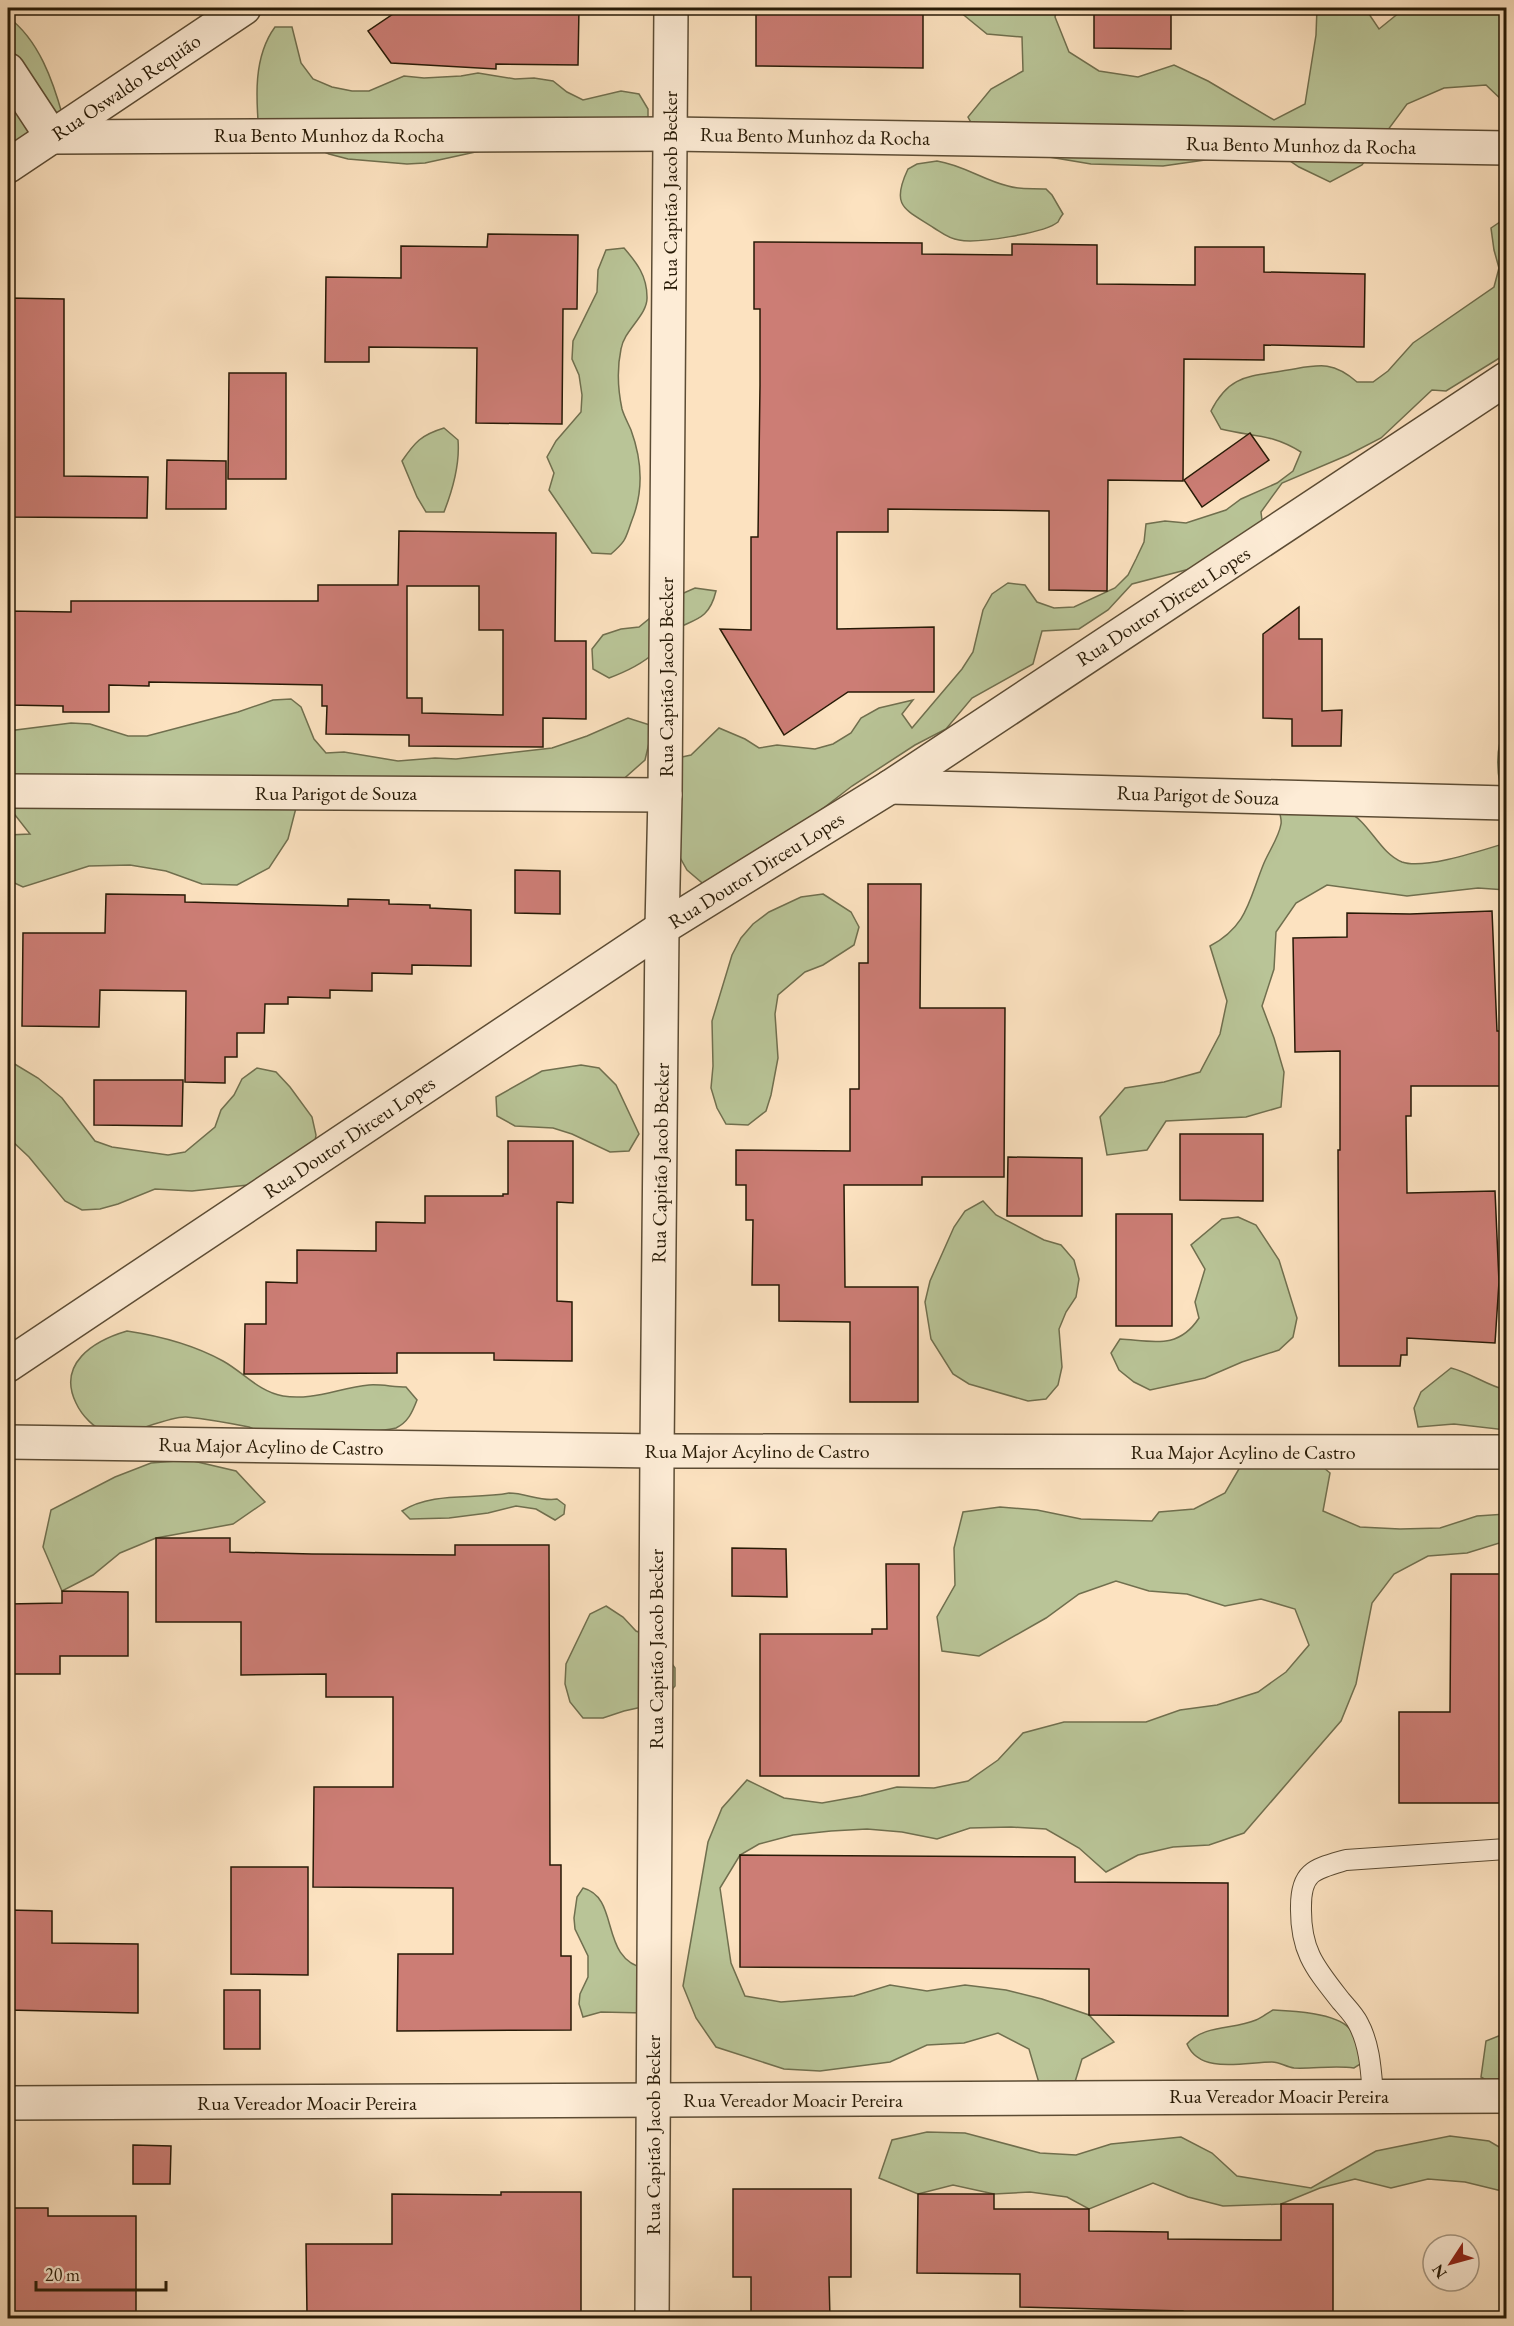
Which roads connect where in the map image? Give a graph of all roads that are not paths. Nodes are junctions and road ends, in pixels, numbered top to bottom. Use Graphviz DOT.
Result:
graph roads {
  1 [pos="244,8"];
  2 [pos="671,8"];
  3 [pos="8,70"];
  4 [pos="670,134"];
  5 [pos="52,137"];
  6 [pos="1506,148"];
  7 [pos="8,166"];
  8 [pos="1506,379"];
  9 [pos="890,787"];
  10 [pos="8,791"];
  11 [pos="665,795"];
  12 [pos="1506,803"];
  13 [pos="662,928"];
  14 [pos="8,1365"];
  15 [pos="8,1442"];
  16 [pos="657,1451"];
  17 [pos="1506,1452"];
  18 [pos="1506,1849"];
  19 [pos="1372,2095"];
  20 [pos="1506,2096"];
  21 [pos="654,2102"];
  22 [pos="8,2103"];
  23 [pos="652,2319"];
  1 -- 5 [label="street, Rua Oswaldo Requião"];
  2 -- 4 [label="street, Rua Capitão Jacob Becker"];
  3 -- 5 [label="street"];
  4 -- 5 [label="street, Rua Bento Munhoz da Rocha"];
  4 -- 6 [label="street, Rua Bento Munhoz da Rocha"];
  4 -- 11 [label="street, Rua Capitão Jacob Becker"];
  5 -- 7 [label="street, Rua Oswaldo Requião"];
  8 -- 9 [label="street, Rua Doutor Dirceu Lopes"];
  9 -- 12 [label="street, Rua Parigot de Souza"];
  9 -- 13 [label="street, Rua Doutor Dirceu Lopes"];
  10 -- 11 [label="street, Rua Parigot de Souza"];
  11 -- 13 [label="street, Rua Capitão Jacob Becker"];
  13 -- 14 [label="street, Rua Doutor Dirceu Lopes"];
  13 -- 16 [label="street, Rua Capitão Jacob Becker"];
  15 -- 16 [label="street, Rua Major Acylino de Castro"];
  16 -- 17 [label="street, Rua Major Acylino de Castro"];
  16 -- 21 [label="street, Rua Capitão Jacob Becker"];
  18 -- 19 [label="lane"];
  19 -- 20 [label="street, Rua Vereador Moacir Pereira"];
  19 -- 21 [label="street, Rua Vereador Moacir Pereira"];
  21 -- 22 [label="street, Rua Vereador Moacir Pereira"];
  21 -- 23 [label="street, Rua Capitão Jacob Becker"];
}
